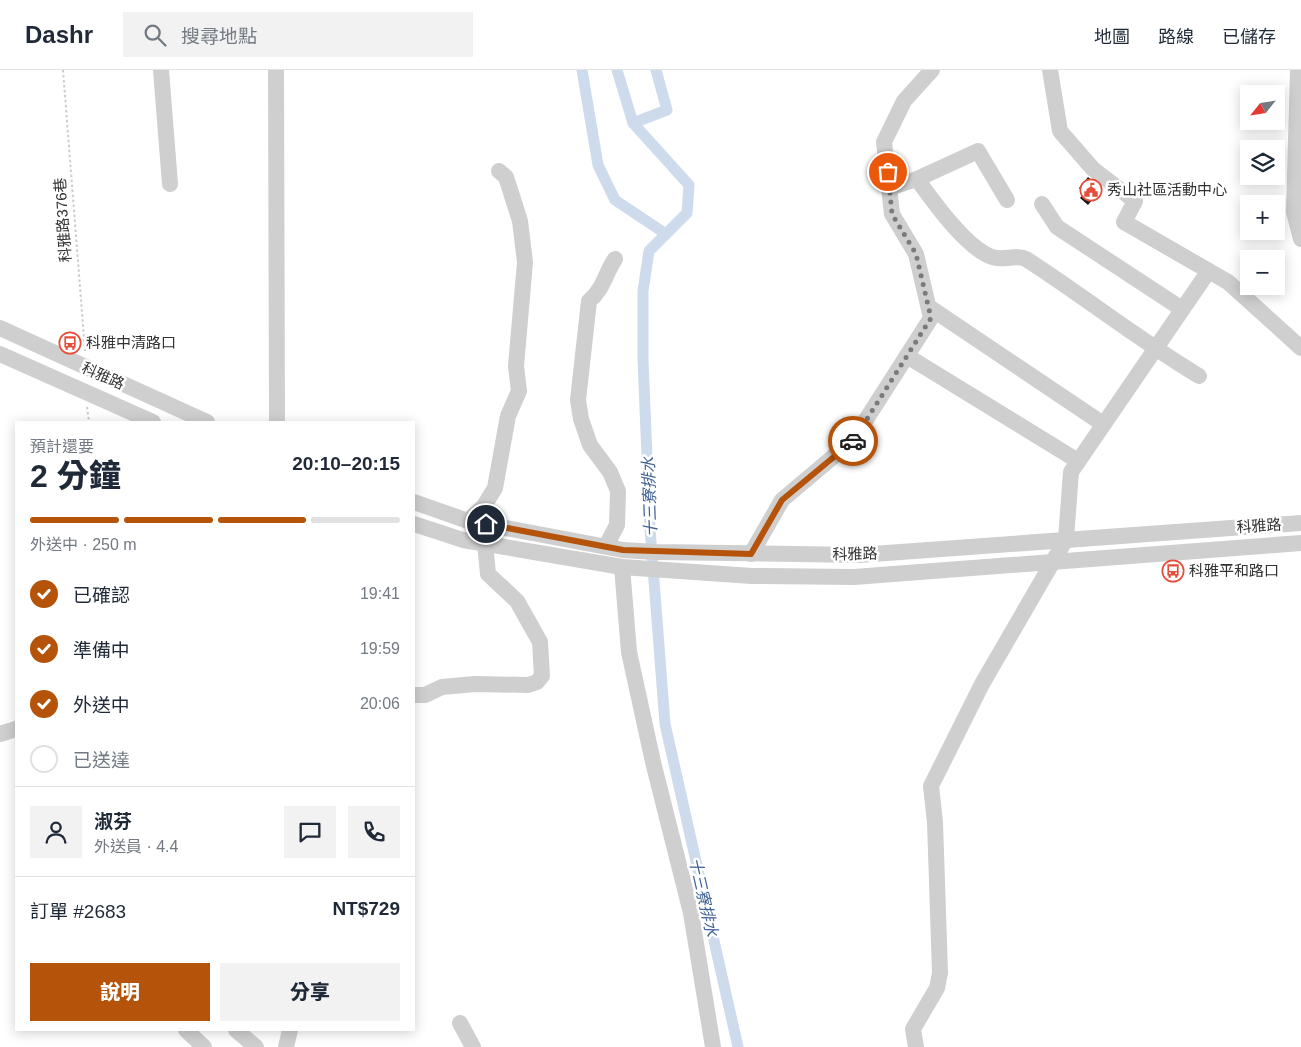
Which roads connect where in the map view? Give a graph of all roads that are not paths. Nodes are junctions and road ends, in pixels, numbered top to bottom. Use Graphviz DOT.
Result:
graph roads {
  1 [pos="162,70"];
  2 [pos="276,70"];
  3 [pos="932,70"];
  4 [pos="1050,70"];
  5 [pos="1298,70"];
  6 [pos="499,171"];
  7 [pos="917,179"];
  8 [pos="170,184"];
  9 [pos="889,188"];
  10 [pos="1007,200"];
  11 [pos="1042,204"];
  12 [pos="1301,239"];
  13 [pos="615,259"];
  14 [pos="1208,272"];
  15 [pos="929,307"];
  16 [pos="1182,309"];
  17 [pos="0,328"];
  18 [pos="1301,348"];
  19 [pos="1154,350"];
  20 [pos="0,354"];
  21 [pos="907,356"];
  22 [pos="1199,376"];
  23 [pos="151,421"];
  24 [pos="205,421"];
  25 [pos="277,421"];
  26 [pos="1103,424"];
  27 [pos="1078,461"];
  28 [pos="415,502"];
  29 [pos="468,521"];
  30 [pos="1301,523"];
  31 [pos="415,524"];
  32 [pos="1066,539"];
  33 [pos="485,543"];
  34 [pos="1301,543"];
  35 [pos="606,546"];
  36 [pos="751,554"];
  37 [pos="1054,561"];
  38 [pos="622,567"];
  39 [pos="415,695"];
  40 [pos="15,729"];
  41 [pos="0,734"];
  42 [pos="460,1023"];
  43 [pos="187,1031"];
  44 [pos="237,1031"];
  45 [pos="290,1031"];
  46 [pos="204,1047"];
  47 [pos="256,1047"];
  48 [pos="286,1047"];
  49 [pos="473,1047"];
  50 [pos="713,1047"];
  51 [pos="916,1047"];
  1 -- 8 [label="street"];
  2 -- 25 [label="street"];
  3 -- 9 [label="street"];
  4 -- 14 [label="street"];
  5 -- 12 [label="street"];
  6 -- 29 [label="street"];
  7 -- 9 [label="street"];
  7 -- 10 [label="street"];
  7 -- 19 [label="street"];
  9 -- 15 [label="street"];
  11 -- 16 [label="street"];
  13 -- 35 [label="street"];
  14 -- 16 [label="street"];
  14 -- 18 [label="street"];
  15 -- 21 [label="street"];
  15 -- 26 [label="street"];
  16 -- 19 [label="street"];
  17 -- 24 [label="street, 科雅路"];
  19 -- 22 [label="street"];
  19 -- 26 [label="street"];
  20 -- 23 [label="street, 科雅路"];
  21 -- 27 [label="street"];
  21 -- 36 [label="street"];
  26 -- 27 [label="street"];
  27 -- 32 [label="street"];
  28 -- 29 [label="street, 科雅路"];
  29 -- 35 [label="street, 科雅路"];
  30 -- 32 [label="street, 科雅路"];
  31 -- 33 [label="street, 科雅路"];
  32 -- 36 [label="street, 科雅路"];
  32 -- 37 [label="street"];
  33 -- 38 [label="street, 科雅路"];
  33 -- 39 [label="street"];
  34 -- 37 [label="street, 科雅路"];
  35 -- 36 [label="street, 科雅路"];
  37 -- 38 [label="street, 科雅路"];
  37 -- 51 [label="street"];
  38 -- 50 [label="street"];
  40 -- 41 [label="street"];
  42 -- 49 [label="street"];
  43 -- 46 [label="street"];
  44 -- 47 [label="street"];
  45 -- 48 [label="street"];
}
